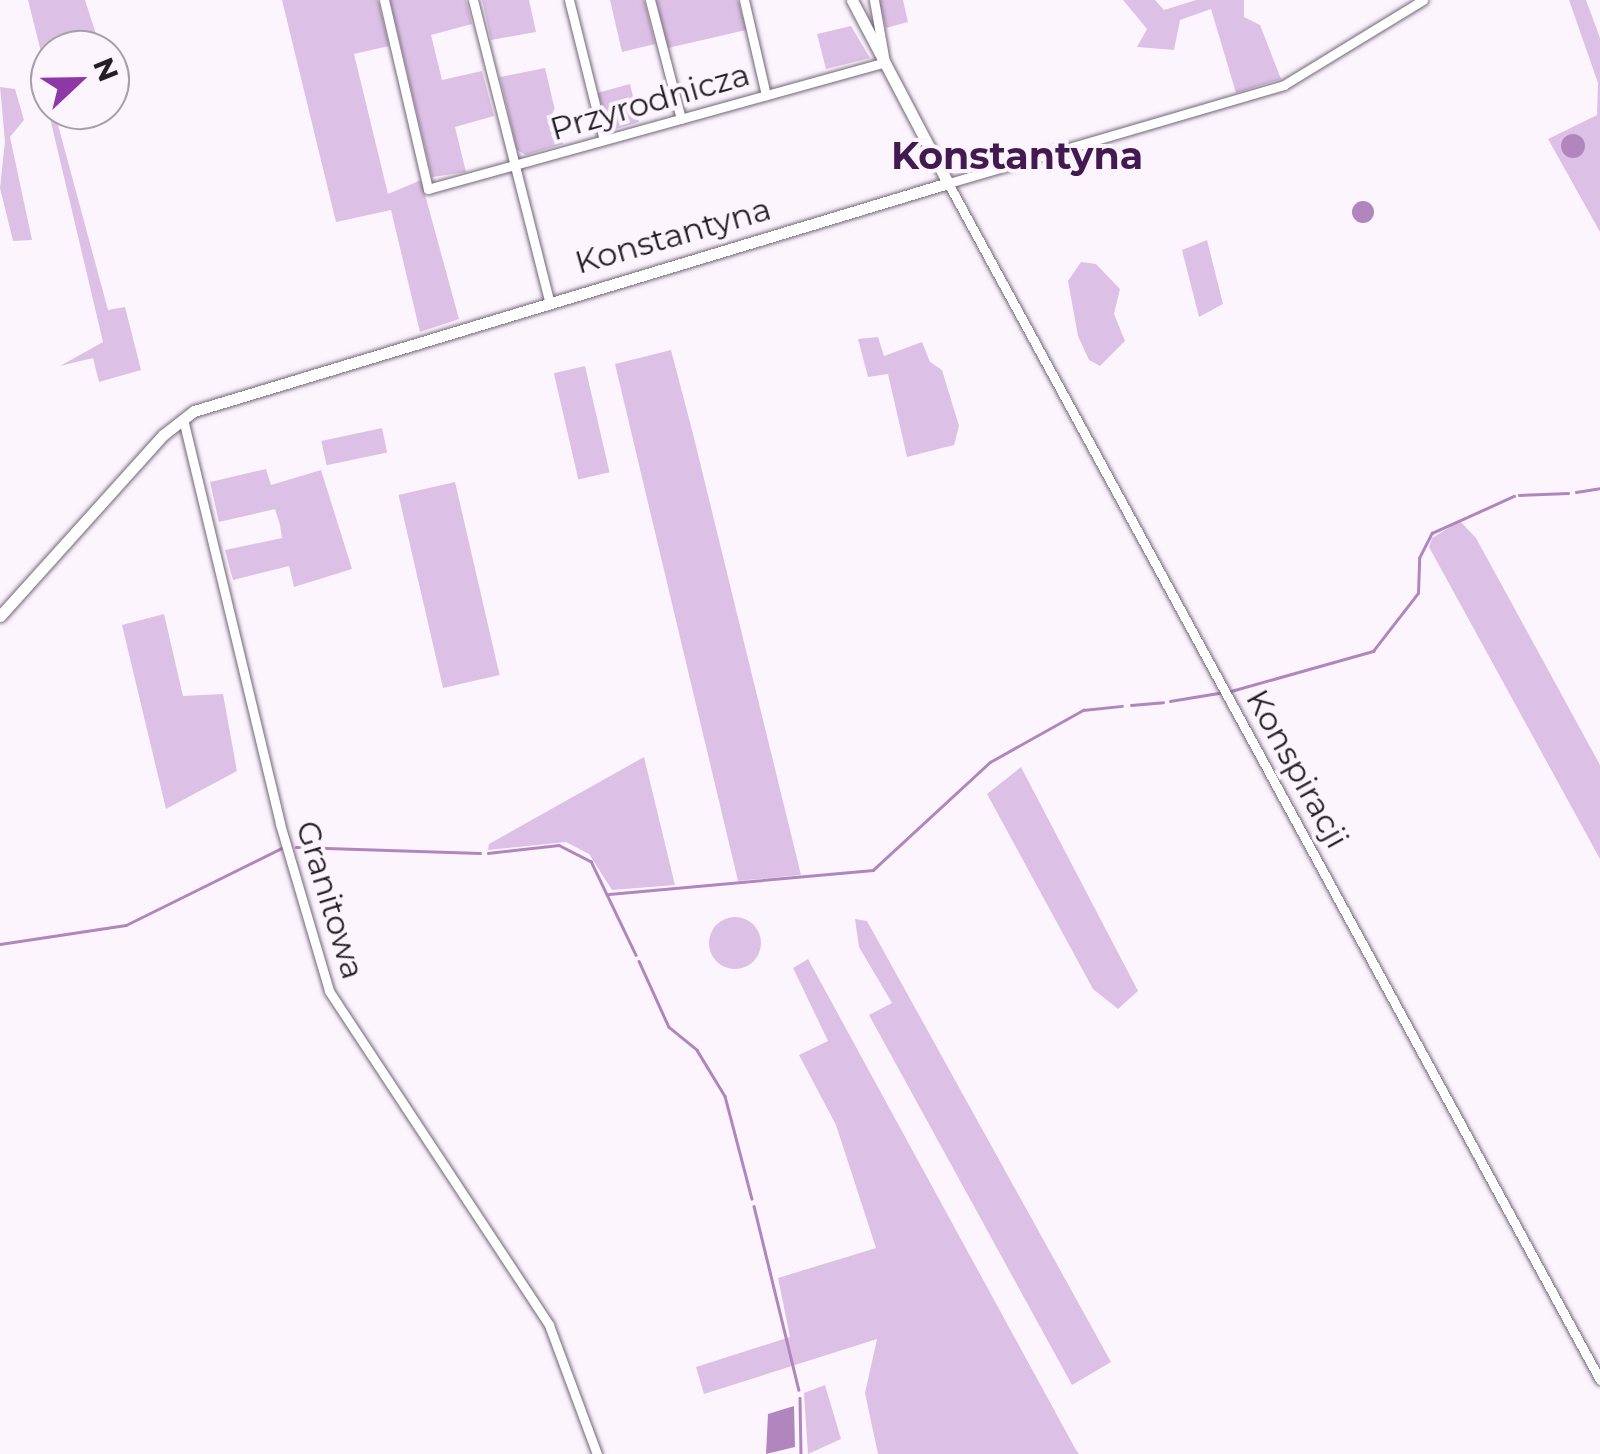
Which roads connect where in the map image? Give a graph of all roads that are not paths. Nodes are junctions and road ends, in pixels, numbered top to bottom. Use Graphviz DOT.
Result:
graph roads {
  1 [pos="384,0"];
  2 [pos="473,0"];
  3 [pos="568,0"];
  4 [pos="650,0"];
  5 [pos="744,0"];
  6 [pos="852,0"];
  7 [pos="874,0"];
  8 [pos="1423,0"];
  9 [pos="885,62"];
  10 [pos="766,95"];
  11 [pos="681,119"];
  12 [pos="604,140"];
  13 [pos="514,166"];
  14 [pos="948,183"];
  15 [pos="549,300"];
  16 [pos="183,419"];
  17 [pos="0,616"];
  18 [pos="1600,1380"];
  19 [pos="597,1454"];
  1 -- 13 [label="street, Przyrodnicza"];
  2 -- 13 [label="street"];
  3 -- 12 [label="street"];
  4 -- 11 [label="street"];
  5 -- 10 [label="street"];
  6 -- 9 [label="street"];
  7 -- 9 [label="street"];
  8 -- 14 [label="street, Konstantyna"];
  9 -- 10 [label="street, Przyrodnicza"];
  9 -- 14 [label="street"];
  10 -- 11 [label="street, Przyrodnicza"];
  11 -- 12 [label="street, Przyrodnicza"];
  12 -- 13 [label="street, Przyrodnicza"];
  13 -- 15 [label="street"];
  14 -- 15 [label="street, Konstantyna"];
  14 -- 18 [label="street, Konspiracji"];
  15 -- 16 [label="street, Konstantyna"];
  16 -- 17 [label="street, Konstantyna"];
  16 -- 19 [label="street, Granitowa"];
}
